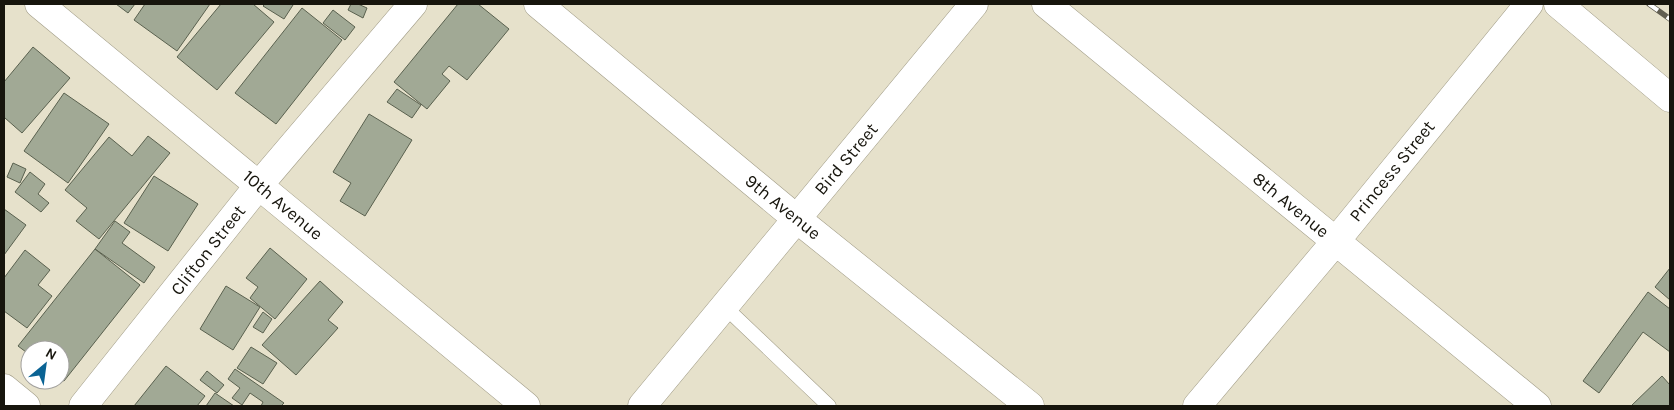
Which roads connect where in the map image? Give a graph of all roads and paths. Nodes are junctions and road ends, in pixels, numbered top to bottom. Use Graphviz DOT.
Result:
graph roads {
  1 [pos="39,4"];
  2 [pos="413,4"];
  3 [pos="538,4"];
  4 [pos="974,4"];
  5 [pos="1046,4"];
  6 [pos="1528,4"];
  7 [pos="1558,4"];
  8 [pos="1670,98"];
  9 [pos="259,185"];
  10 [pos="797,219"];
  11 [pos="1335,242"];
  12 [pos="725,306"];
  13 [pos="4,388"];
  14 [pos="26,406"];
  15 [pos="83,406"];
  16 [pos="526,406"];
  17 [pos="642,406"];
  18 [pos="829,406"];
  19 [pos="1030,406"];
  20 [pos="1197,406"];
  21 [pos="1537,406"];
  1 -- 9 [label="street, 10th Avenue"];
  2 -- 9 [label="street, Clifton Street"];
  3 -- 10 [label="street, 9th Avenue"];
  4 -- 10 [label="street, Bird Street"];
  5 -- 11 [label="street, 8th Avenue"];
  6 -- 11 [label="street, Princess Street"];
  7 -- 8 [label="street"];
  9 -- 15 [label="street, Clifton Street"];
  9 -- 16 [label="street, 10th Avenue"];
  10 -- 12 [label="street, Bird Street"];
  10 -- 19 [label="street, 9th Avenue"];
  11 -- 20 [label="street, Princess Street"];
  11 -- 21 [label="street, 8th Avenue"];
  12 -- 17 [label="street, Bird Street"];
  12 -- 18 [label="lane"];
  13 -- 14 [label="street"];
}
